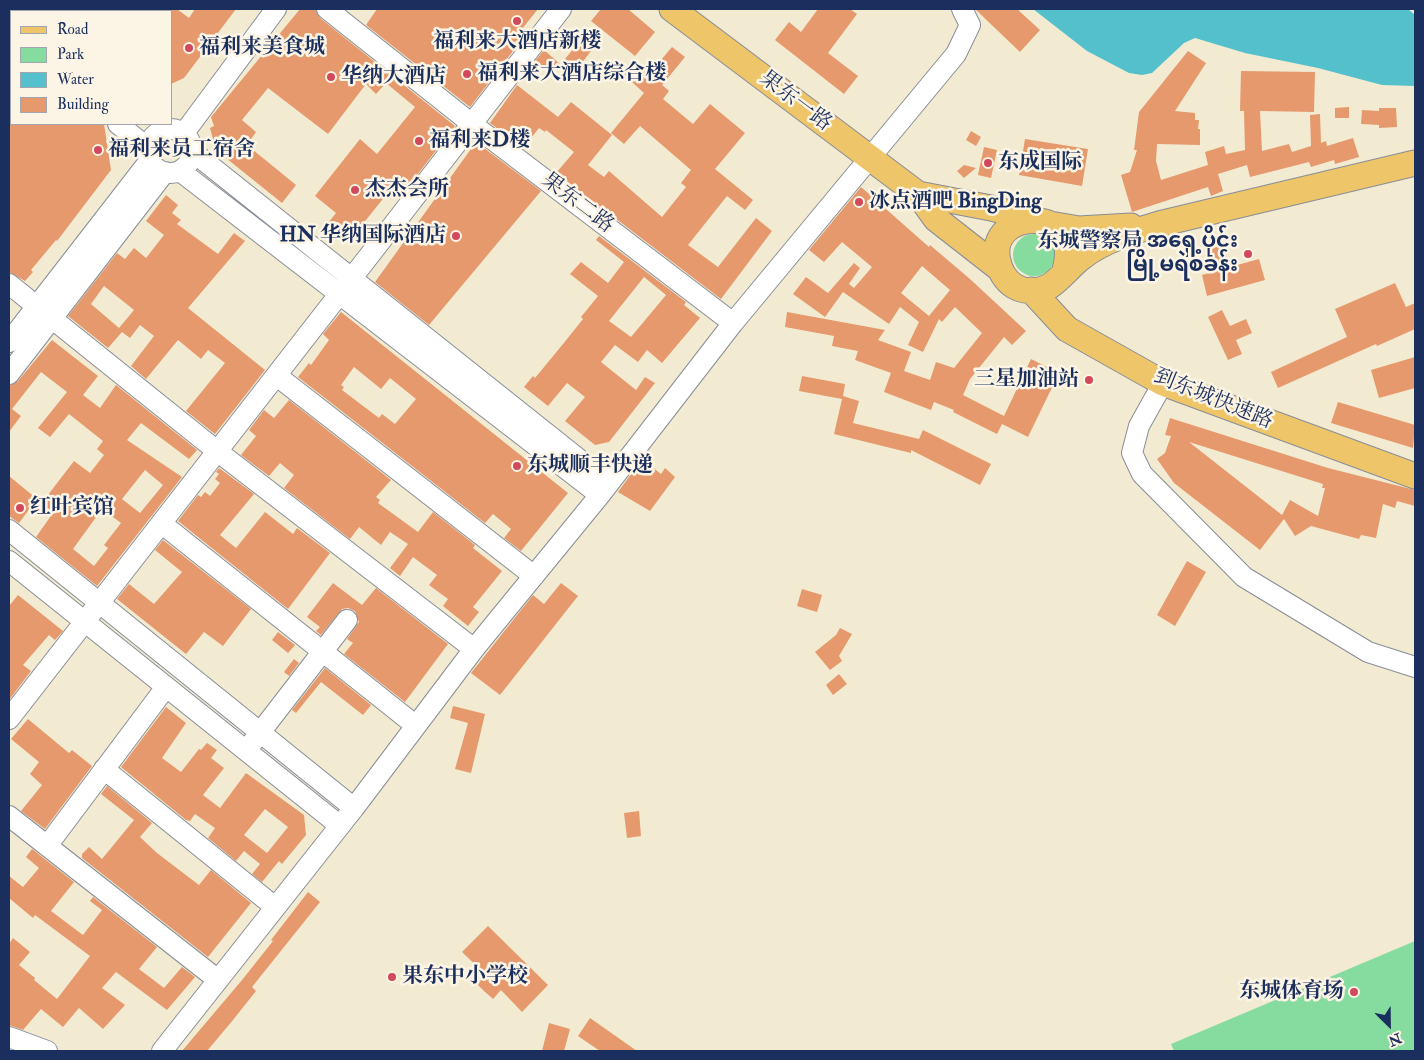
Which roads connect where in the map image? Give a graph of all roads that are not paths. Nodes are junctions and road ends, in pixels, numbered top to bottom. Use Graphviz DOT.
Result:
graph roads {
  1 [pos="276,9"];
  2 [pos="327,9"];
  3 [pos="561,9"];
  4 [pos="672,9"];
  5 [pos="962,9"];
  6 [pos="472,124"];
  7 [pos="119,125"];
  8 [pos="158,127"];
  9 [pos="184,133"];
  10 [pos="192,152"];
  11 [pos="869,157"];
  12 [pos="161,163"];
  13 [pos="1415,163"];
  14 [pos="918,194"];
  15 [pos="1041,222"];
  16 [pos="1158,224"];
  17 [pos="80,251"];
  18 [pos="96,262"];
  19 [pos="1000,269"];
  20 [pos="1065,270"];
  21 [pos="352,277"];
  22 [pos="9,284"];
  23 [pos="1031,290"];
  24 [pos="341,294"];
  25 [pos="37,306"];
  26 [pos="53,318"];
  27 [pos="733,323"];
  28 [pos="9,342"];
  29 [pos="9,374"];
  30 [pos="276,376"];
  31 [pos="1163,383"];
  32 [pos="217,451"];
  33 [pos="1415,476"];
  34 [pos="605,489"];
  35 [pos="161,523"];
  36 [pos="12,540"];
  37 [pos="9,561"];
  38 [pos="534,576"];
  39 [pos="100,603"];
  40 [pos="347,620"];
  41 [pos="83,621"];
  42 [pos="474,649"];
  43 [pos="323,652"];
  44 [pos="168,658"];
  45 [pos="1415,667"];
  46 [pos="159,681"];
  47 [pos="9,720"];
  48 [pos="415,725"];
  49 [pos="261,733"];
  50 [pos="245,751"];
  51 [pos="104,769"];
  52 [pos="354,808"];
  53 [pos="9,816"];
  54 [pos="339,825"];
  55 [pos="47,846"];
  56 [pos="275,907"];
  57 [pos="218,980"];
  58 [pos="9,1037"];
  59 [pos="47,1051"];
  60 [pos="162,1051"];
  1 -- 9 [label="street"];
  2 -- 6 [label="street, 果东二路"];
  3 -- 6 [label="street"];
  4 -- 11 [label="main road, 果东一路"];
  5 -- 11 [label="street"];
  6 -- 21 [label="street"];
  6 -- 27 [label="street, 果东二路"];
  7 -- 12 [label="street"];
  8 -- 9 [label="street"];
  8 -- 12 [label="street"];
  9 -- 10 [label="street"];
  10 -- 12 [label="street"];
  10 -- 21 [label="street"];
  11 -- 14 [label="main road, 果东一路"];
  11 -- 27 [label="street"];
  12 -- 17 [label="street"];
  12 -- 18 [label="street"];
  12 -- 24 [label="street"];
  13 -- 16 [label="main road"];
  14 -- 15 [label="main road"];
  14 -- 19 [label="main road"];
  15 -- 16 [label="main road"];
  15 -- 19 [label="main road"];
  15 -- 20 [label="main road"];
  16 -- 20 [label="main road"];
  17 -- 18 [label="street"];
  17 -- 25 [label="street"];
  18 -- 26 [label="street"];
  19 -- 23 [label="main road"];
  20 -- 23 [label="main road"];
  21 -- 24 [label="street"];
  21 -- 34 [label="street"];
  22 -- 25 [label="street"];
  23 -- 31 [label="main road, 到东城快速路"];
  24 -- 30 [label="street"];
  24 -- 34 [label="street"];
  25 -- 26 [label="street"];
  25 -- 28 [label="street"];
  26 -- 29 [label="street"];
  26 -- 32 [label="street"];
  27 -- 34 [label="street"];
  30 -- 32 [label="street"];
  30 -- 38 [label="street"];
  31 -- 33 [label="main road, 到东城快速路"];
  31 -- 45 [label="street"];
  32 -- 35 [label="street"];
  32 -- 42 [label="street"];
  34 -- 38 [label="street"];
  35 -- 39 [label="street"];
  35 -- 43 [label="street"];
  36 -- 39 [label="street"];
  37 -- 41 [label="street"];
  38 -- 42 [label="street"];
  39 -- 41 [label="street"];
  39 -- 44 [label="street"];
  40 -- 43 [label="street"];
  41 -- 46 [label="street"];
  41 -- 47 [label="street"];
  42 -- 48 [label="street"];
  43 -- 48 [label="street"];
  43 -- 49 [label="street"];
  44 -- 46 [label="street"];
  44 -- 49 [label="street"];
  46 -- 50 [label="street"];
  46 -- 51 [label="street"];
  48 -- 52 [label="street"];
  49 -- 50 [label="street"];
  49 -- 52 [label="street"];
  50 -- 54 [label="street"];
  51 -- 55 [label="street"];
  51 -- 56 [label="street"];
  52 -- 54 [label="street"];
  53 -- 55 [label="street"];
  54 -- 56 [label="street"];
  55 -- 57 [label="street"];
  56 -- 57 [label="street"];
  57 -- 60 [label="street"];
  58 -- 59 [label="street"];
}
